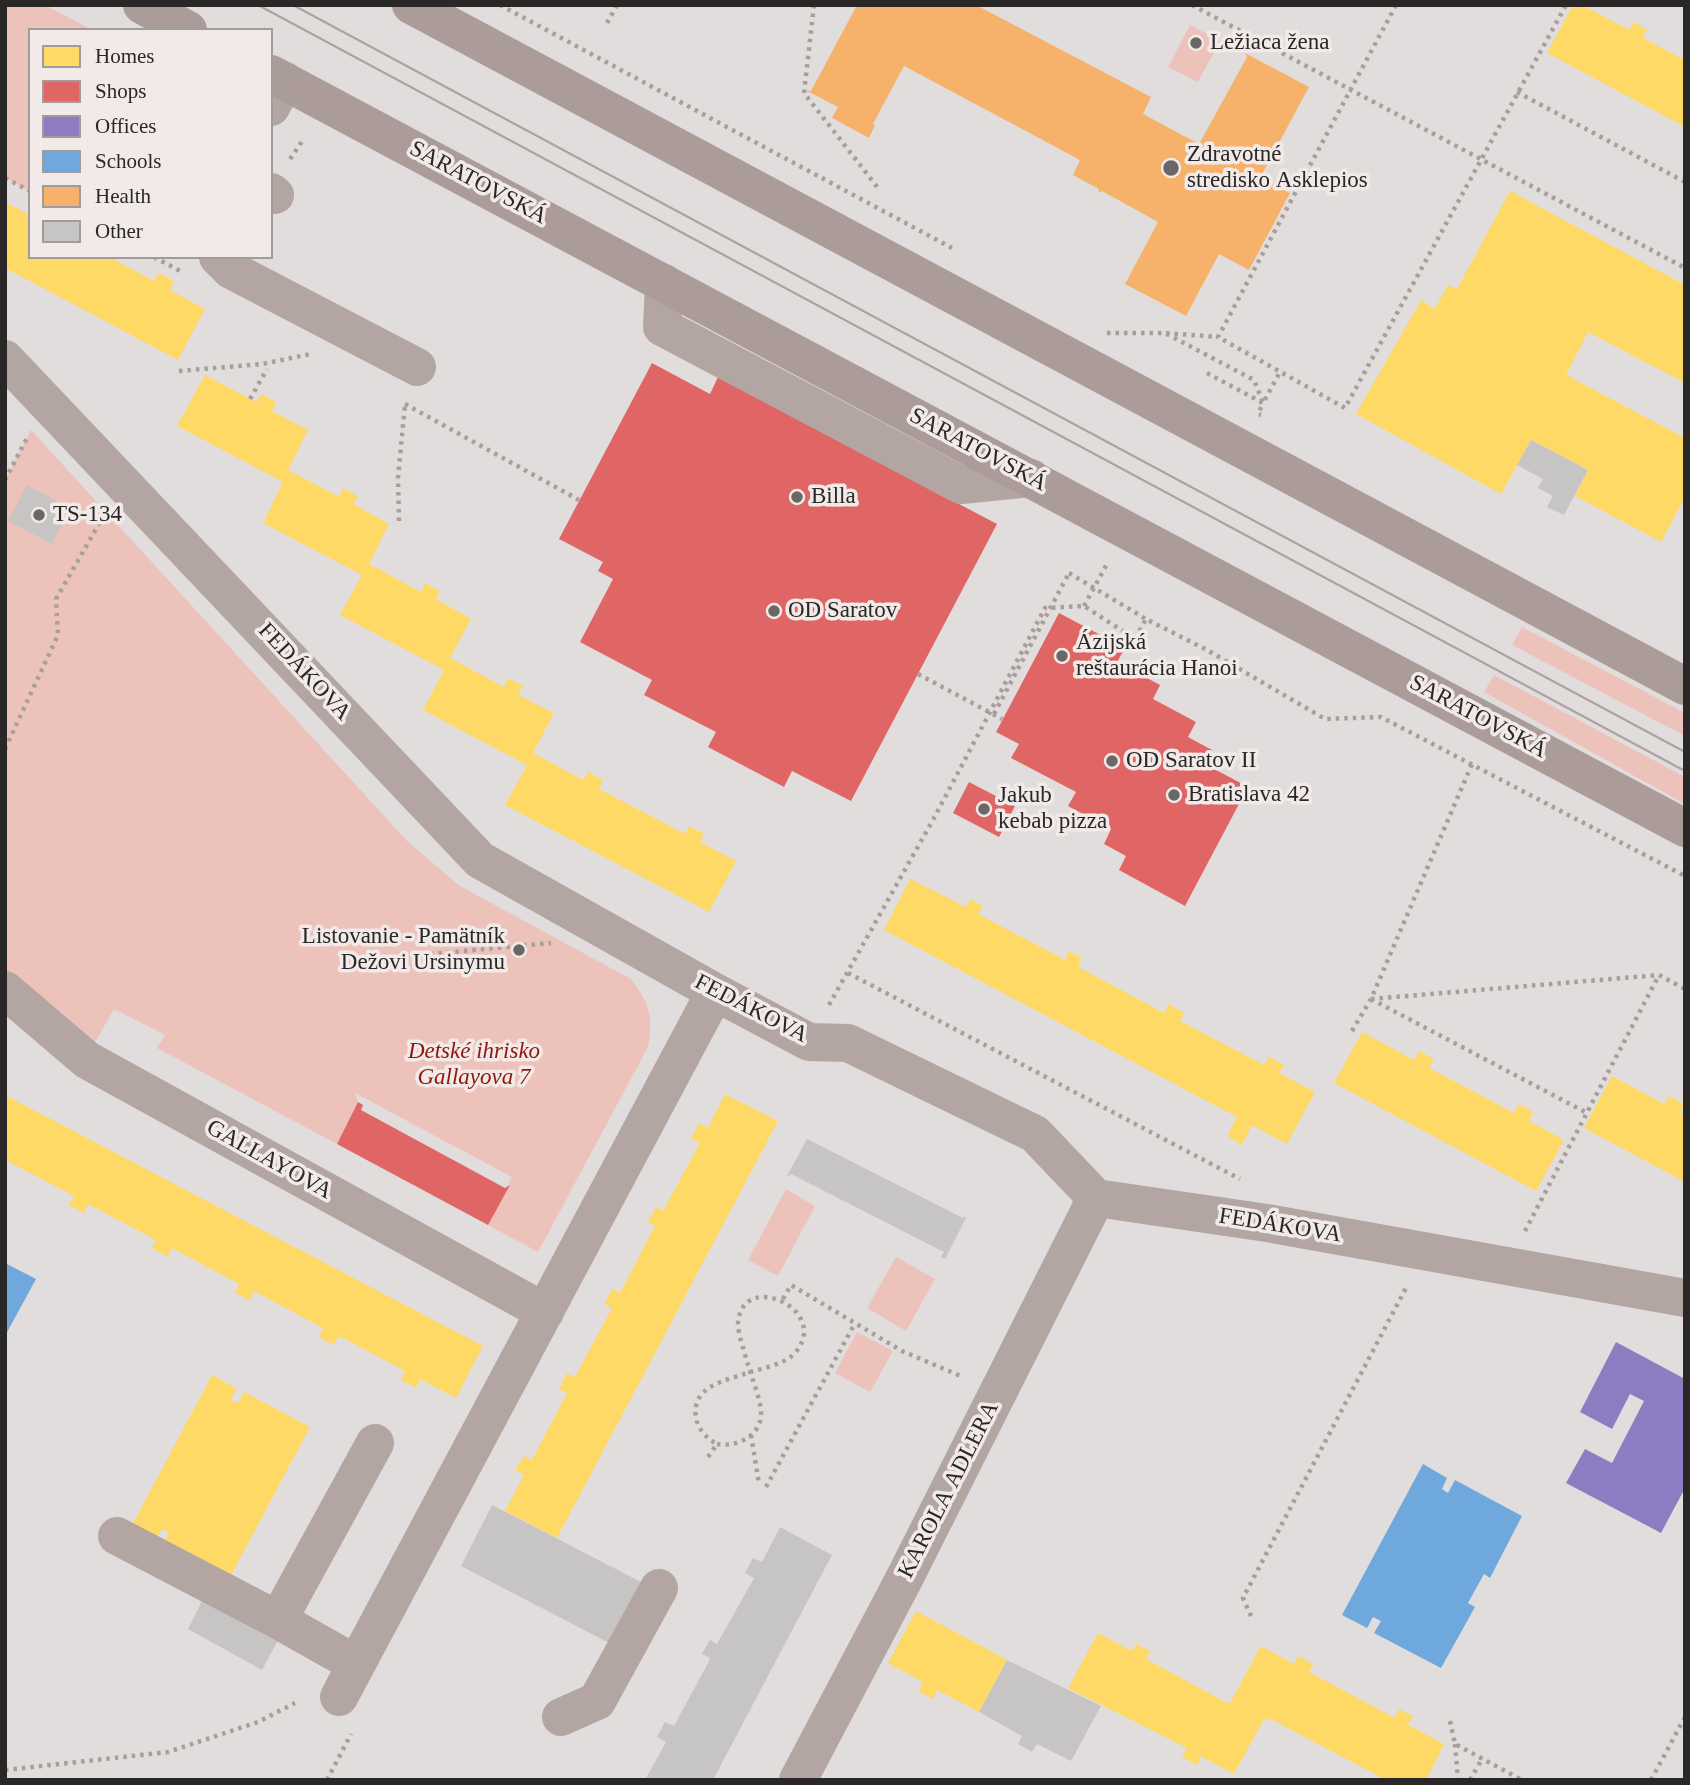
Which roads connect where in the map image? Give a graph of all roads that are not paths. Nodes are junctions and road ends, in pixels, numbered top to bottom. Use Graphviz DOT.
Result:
graph roads {
  1 [pos="142,5"];
  2 [pos="411,5"];
  3 [pos="184,28"];
  4 [pos="276,87"];
  5 [pos="220,259"];
  6 [pos="5,359"];
  7 [pos="417,367"];
  8 [pos="1685,686"];
  9 [pos="1685,828"];
  10 [pos="5,990"];
  11 [pos="715,992"];
  12 [pos="1096,1198"];
  13 [pos="1685,1298"];
  14 [pos="545,1311"];
  15 [pos="375,1443"];
  16 [pos="117,1536"];
  17 [pos="659,1588"];
  18 [pos="278,1620"];
  19 [pos="356,1664"];
  20 [pos="339,1697"];
  21 [pos="561,1717"];
  22 [pos="798,1780"];
  1 -- 3 [label="main road"];
  2 -- 8 [label="main road"];
  4 -- 9 [label="main road, SARATOVSKÁ"];
  5 -- 7 [label="street"];
  6 -- 11 [label="street, FEDÁKOVA"];
  10 -- 14 [label="street, GALLAYOVA"];
  11 -- 12 [label="street, FEDÁKOVA"];
  11 -- 14 [label="street"];
  12 -- 13 [label="street, FEDÁKOVA"];
  12 -- 22 [label="street, KAROLA ADLERA"];
  14 -- 19 [label="street"];
  15 -- 18 [label="street"];
  16 -- 18 [label="street"];
  17 -- 21 [label="street"];
  18 -- 19 [label="street"];
  19 -- 20 [label="street"];
}
